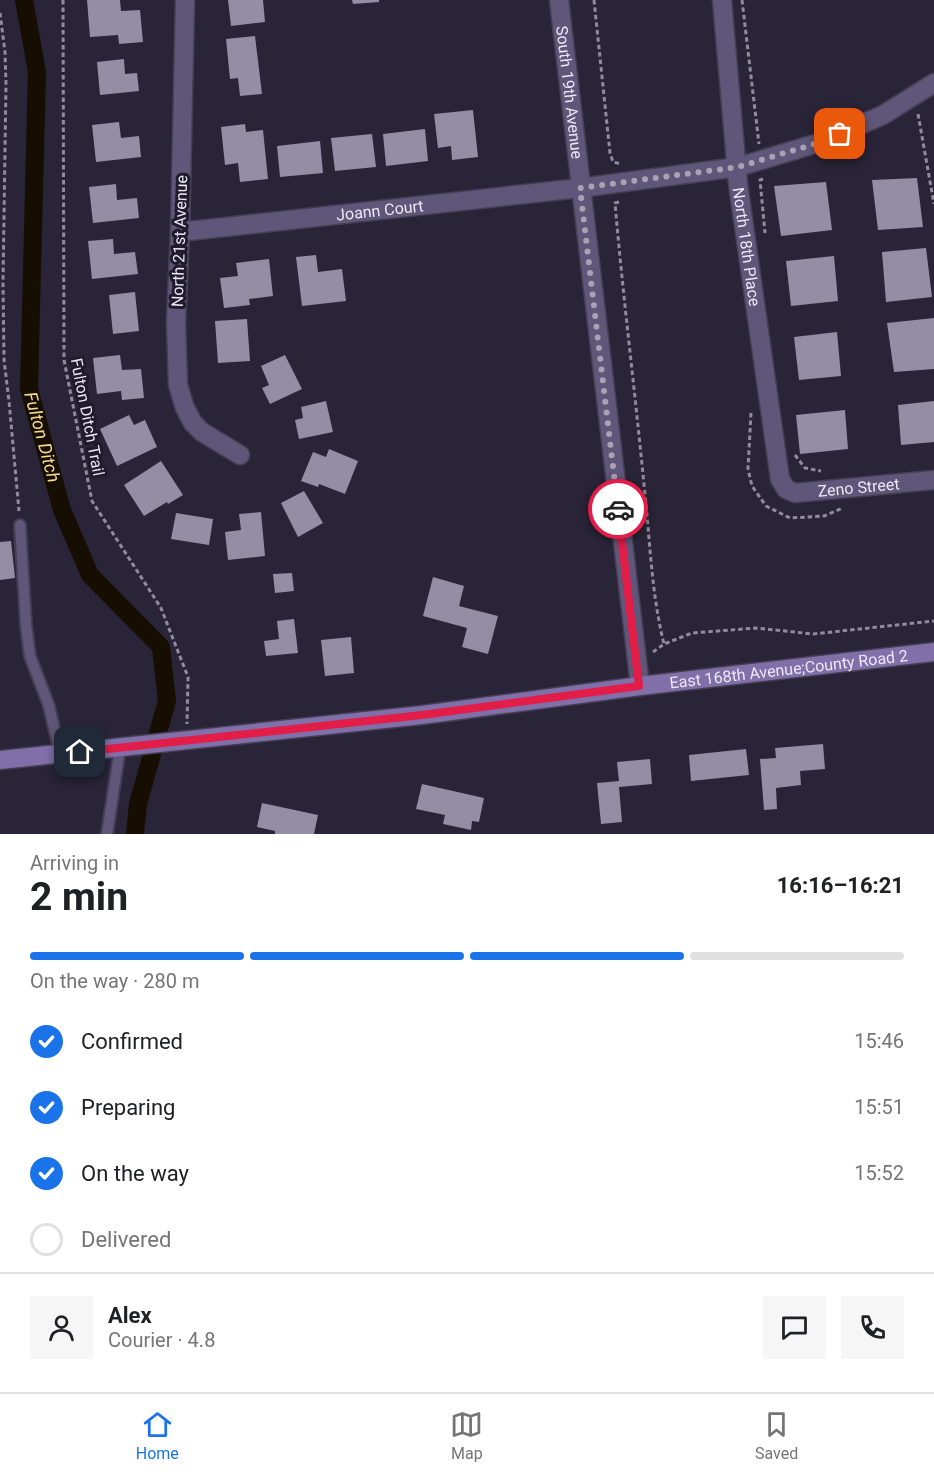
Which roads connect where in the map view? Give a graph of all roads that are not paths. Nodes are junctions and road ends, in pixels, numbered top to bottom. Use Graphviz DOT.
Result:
graph roads {
  1 [pos="185,0"];
  2 [pos="559,0"];
  3 [pos="722,0"];
  4 [pos="933,85"];
  5 [pos="738,167"];
  6 [pos="580,188"];
  7 [pos="180,232"];
  8 [pos="240,455"];
  9 [pos="934,480"];
  10 [pos="786,489"];
  11 [pos="20,525"];
  12 [pos="934,652"];
  13 [pos="639,686"];
  14 [pos="120,748"];
  15 [pos="60,754"];
  16 [pos="0,760"];
  17 [pos="107,834"];
  1 -- 7 [label="street, North 21st Avenue"];
  2 -- 6 [label="street, South 19th Avenue"];
  3 -- 5 [label="street, North 18th Place"];
  4 -- 5 [label="street, Joann Court"];
  5 -- 6 [label="street, Joann Court"];
  5 -- 10 [label="street, North 18th Place"];
  6 -- 7 [label="street, Joann Court"];
  6 -- 13 [label="street, South 19th Avenue"];
  7 -- 8 [label="street, North 21st Avenue"];
  9 -- 10 [label="street, Zeno Street"];
  11 -- 15 [label="lane"];
  12 -- 13 [label="main road, East 168th Avenue;County Road 2"];
  13 -- 14 [label="main road, East 168th Avenue;County Road 2"];
  14 -- 15 [label="main road, East 168th Avenue;County Road 2"];
  14 -- 17 [label="lane"];
  15 -- 16 [label="main road, East 168th Avenue;County Road 2"];
}
